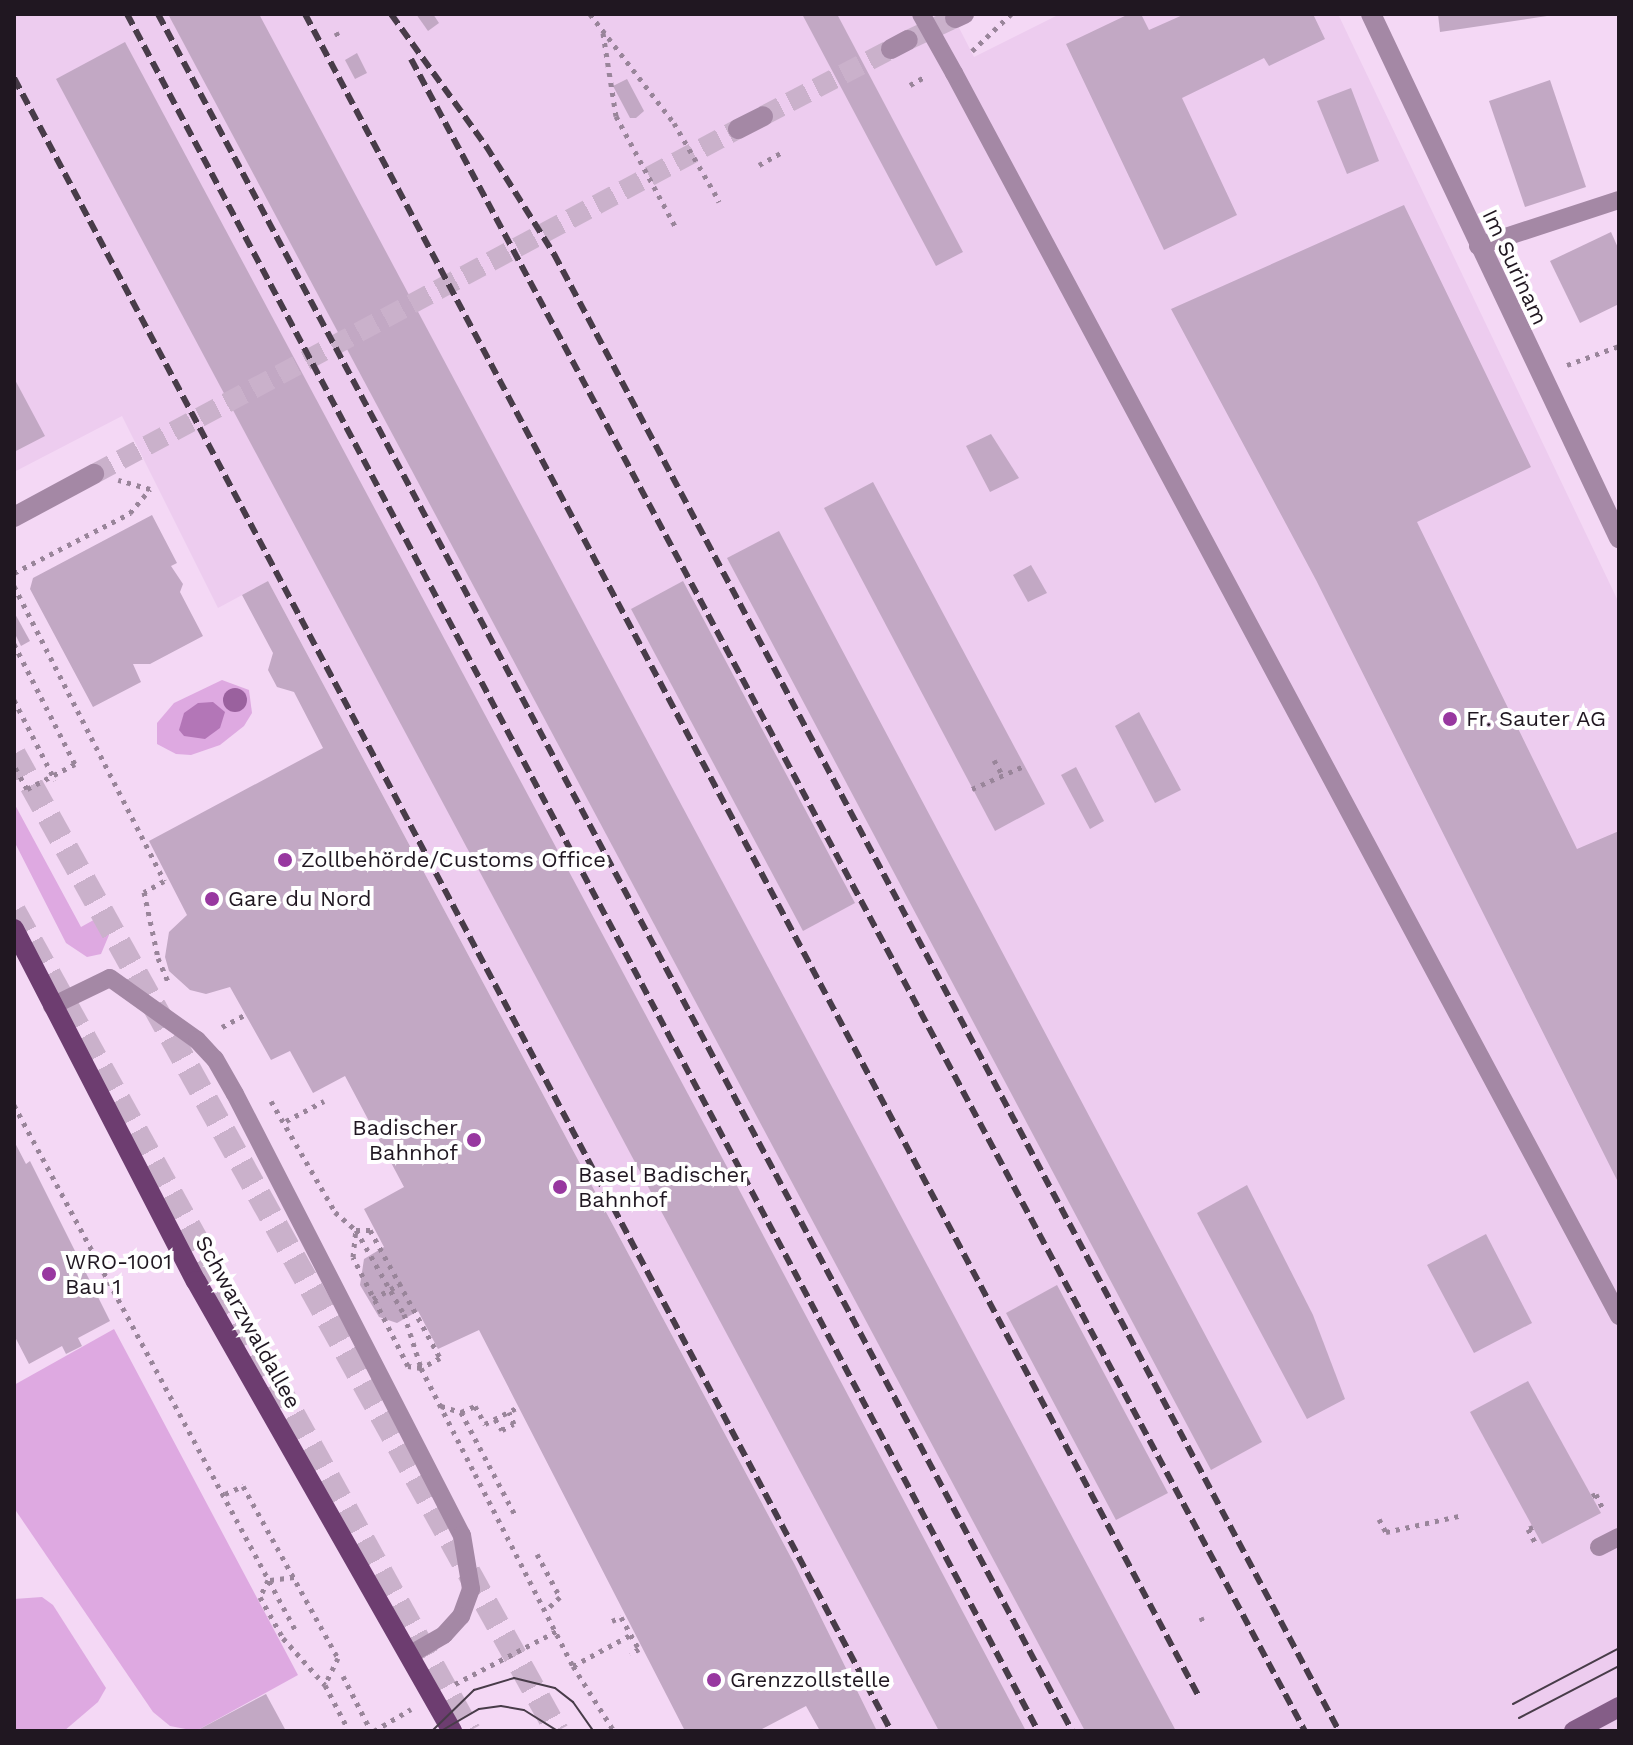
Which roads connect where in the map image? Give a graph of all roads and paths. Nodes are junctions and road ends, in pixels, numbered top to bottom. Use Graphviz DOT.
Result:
graph roads {
  1 [pos="590,14"];
  2 [pos="921,14"];
  3 [pos="1011,14"];
  4 [pos="1371,14"];
  5 [pos="603,33"];
  6 [pos="971,52"];
  7 [pos="927,76"];
  8 [pos="910,85"];
  9 [pos="763,116"];
  10 [pos="738,129"];
  11 [pos="782,152"];
  12 [pos="759,165"];
  13 [pos="1619,200"];
  14 [pos="719,201"];
  15 [pos="676,228"];
  16 [pos="1478,246"];
  17 [pos="1619,346"];
  18 [pos="1540,376"];
  19 [pos="94,474"];
  20 [pos="150,489"];
  21 [pos="14,517"];
  22 [pos="1617,528"];
  23 [pos="14,573"];
  24 [pos="14,586"];
  25 [pos="16,597"];
  26 [pos="14,644"];
  27 [pos="14,700"];
  28 [pos="994,760"];
  29 [pos="14,766"];
  30 [pos="1024,766"];
  31 [pos="1003,776"];
  32 [pos="54,777"];
  33 [pos="972,789"];
  34 [pos="14,929"];
  35 [pos="173,987"];
  36 [pos="52,1006"];
  37 [pos="246,1014"];
  38 [pos="212,1018"];
  39 [pos="324,1101"];
  40 [pos="14,1105"];
  41 [pos="286,1121"];
  42 [pos="335,1212"];
  43 [pos="356,1230"];
  44 [pos="402,1283"];
  45 [pos="390,1290"];
  46 [pos="373,1299"];
  47 [pos="1619,1316"];
  48 [pos="421,1368"];
  49 [pos="440,1406"];
  50 [pos="518,1407"];
  51 [pos="461,1412"];
  52 [pos="509,1412"];
  53 [pos="495,1419"];
  54 [pos="475,1474"];
  55 [pos="466,1479"];
  56 [pos="225,1494"];
  57 [pos="1592,1496"];
  58 [pos="1603,1509"];
  59 [pos="515,1515"];
  60 [pos="1459,1516"];
  61 [pos="1379,1519"];
  62 [pos="1533,1527"];
  63 [pos="1619,1537"];
  64 [pos="1537,1546"];
  65 [pos="1599,1547"];
  66 [pos="537,1554"];
  67 [pos="294,1577"];
  68 [pos="268,1580"];
  69 [pos="546,1610"];
  70 [pos="612,1621"];
  71 [pos="557,1631"];
  72 [pos="297,1633"];
  73 [pos="632,1634"];
  74 [pos="630,1654"];
  75 [pos="409,1655"];
  76 [pos="573,1666"];
  77 [pos="343,1676"];
  78 [pos="325,1685"];
  79 [pos="432,1696"];
  80 [pos="1619,1707"];
  81 [pos="349,1731"];
  82 [pos="372,1731"];
  83 [pos="452,1731"];
  84 [pos="614,1731"];
  85 [pos="1574,1731"];
  1 -- 5 [label="path"];
  2 -- 47 [label="lane, bridge"];
  3 -- 6 [label="path"];
  4 -- 16 [label="street, Im Surinam"];
  5 -- 14 [label="path, bridge"];
  5 -- 15 [label="path"];
  7 -- 8 [label="path"];
  9 -- 10 [label="street"];
  11 -- 12 [label="path"];
  13 -- 16 [label="lane"];
  16 -- 18 [label="street, Im Surinam"];
  17 -- 18 [label="path"];
  18 -- 22 [label="street, Im Surinam"];
  19 -- 21 [label="street"];
  20 -- 23 [label="path"];
  24 -- 25 [label="path"];
  25 -- 35 [label="path"];
  26 -- 32 [label="path"];
  27 -- 32 [label="path"];
  28 -- 31 [label="path"];
  29 -- 32 [label="path"];
  30 -- 31 [label="path"];
  31 -- 33 [label="path"];
  34 -- 36 [label="main road, Schwarzwaldallee"];
  36 -- 75 [label="main road, Schwarzwaldallee"];
  36 -- 75 [label="lane"];
  37 -- 38 [label="path"];
  39 -- 41 [label="path"];
  40 -- 56 [label="path"];
  42 -- 43 [label="path"];
  43 -- 44 [label="path"];
  43 -- 45 [label="path"];
  43 -- 46 [label="path"];
  44 -- 45 [label="path"];
  44 -- 48 [label="path"];
  45 -- 46 [label="path"];
  45 -- 48 [label="path"];
  46 -- 48 [label="path"];
  48 -- 49 [label="path"];
  49 -- 51 [label="path"];
  49 -- 54 [label="path"];
  50 -- 52 [label="path"];
  51 -- 53 [label="path"];
  51 -- 59 [label="path"];
  52 -- 53 [label="path"];
  52 -- 53 [label="path"];
  54 -- 55 [label="path"];
  54 -- 69 [label="path"];
  56 -- 67 [label="path"];
  56 -- 68 [label="path"];
  57 -- 58 [label="path"];
  60 -- 61 [label="path"];
  62 -- 64 [label="path"];
  63 -- 65 [label="lane"];
  66 -- 69 [label="path"];
  67 -- 68 [label="path"];
  67 -- 78 [label="path"];
  68 -- 72 [label="path"];
  68 -- 78 [label="path"];
  69 -- 71 [label="path"];
  70 -- 73 [label="path"];
  71 -- 76 [label="path"];
  71 -- 79 [label="path"];
  73 -- 74 [label="path"];
  73 -- 76 [label="path"];
  75 -- 79 [label="main road, Schwarzwaldallee"];
  76 -- 84 [label="path"];
  77 -- 82 [label="path"];
  78 -- 81 [label="path"];
  79 -- 82 [label="path"];
  79 -- 83 [label="main road, Schwarzwaldallee"];
  80 -- 85 [label="main road"];
}
